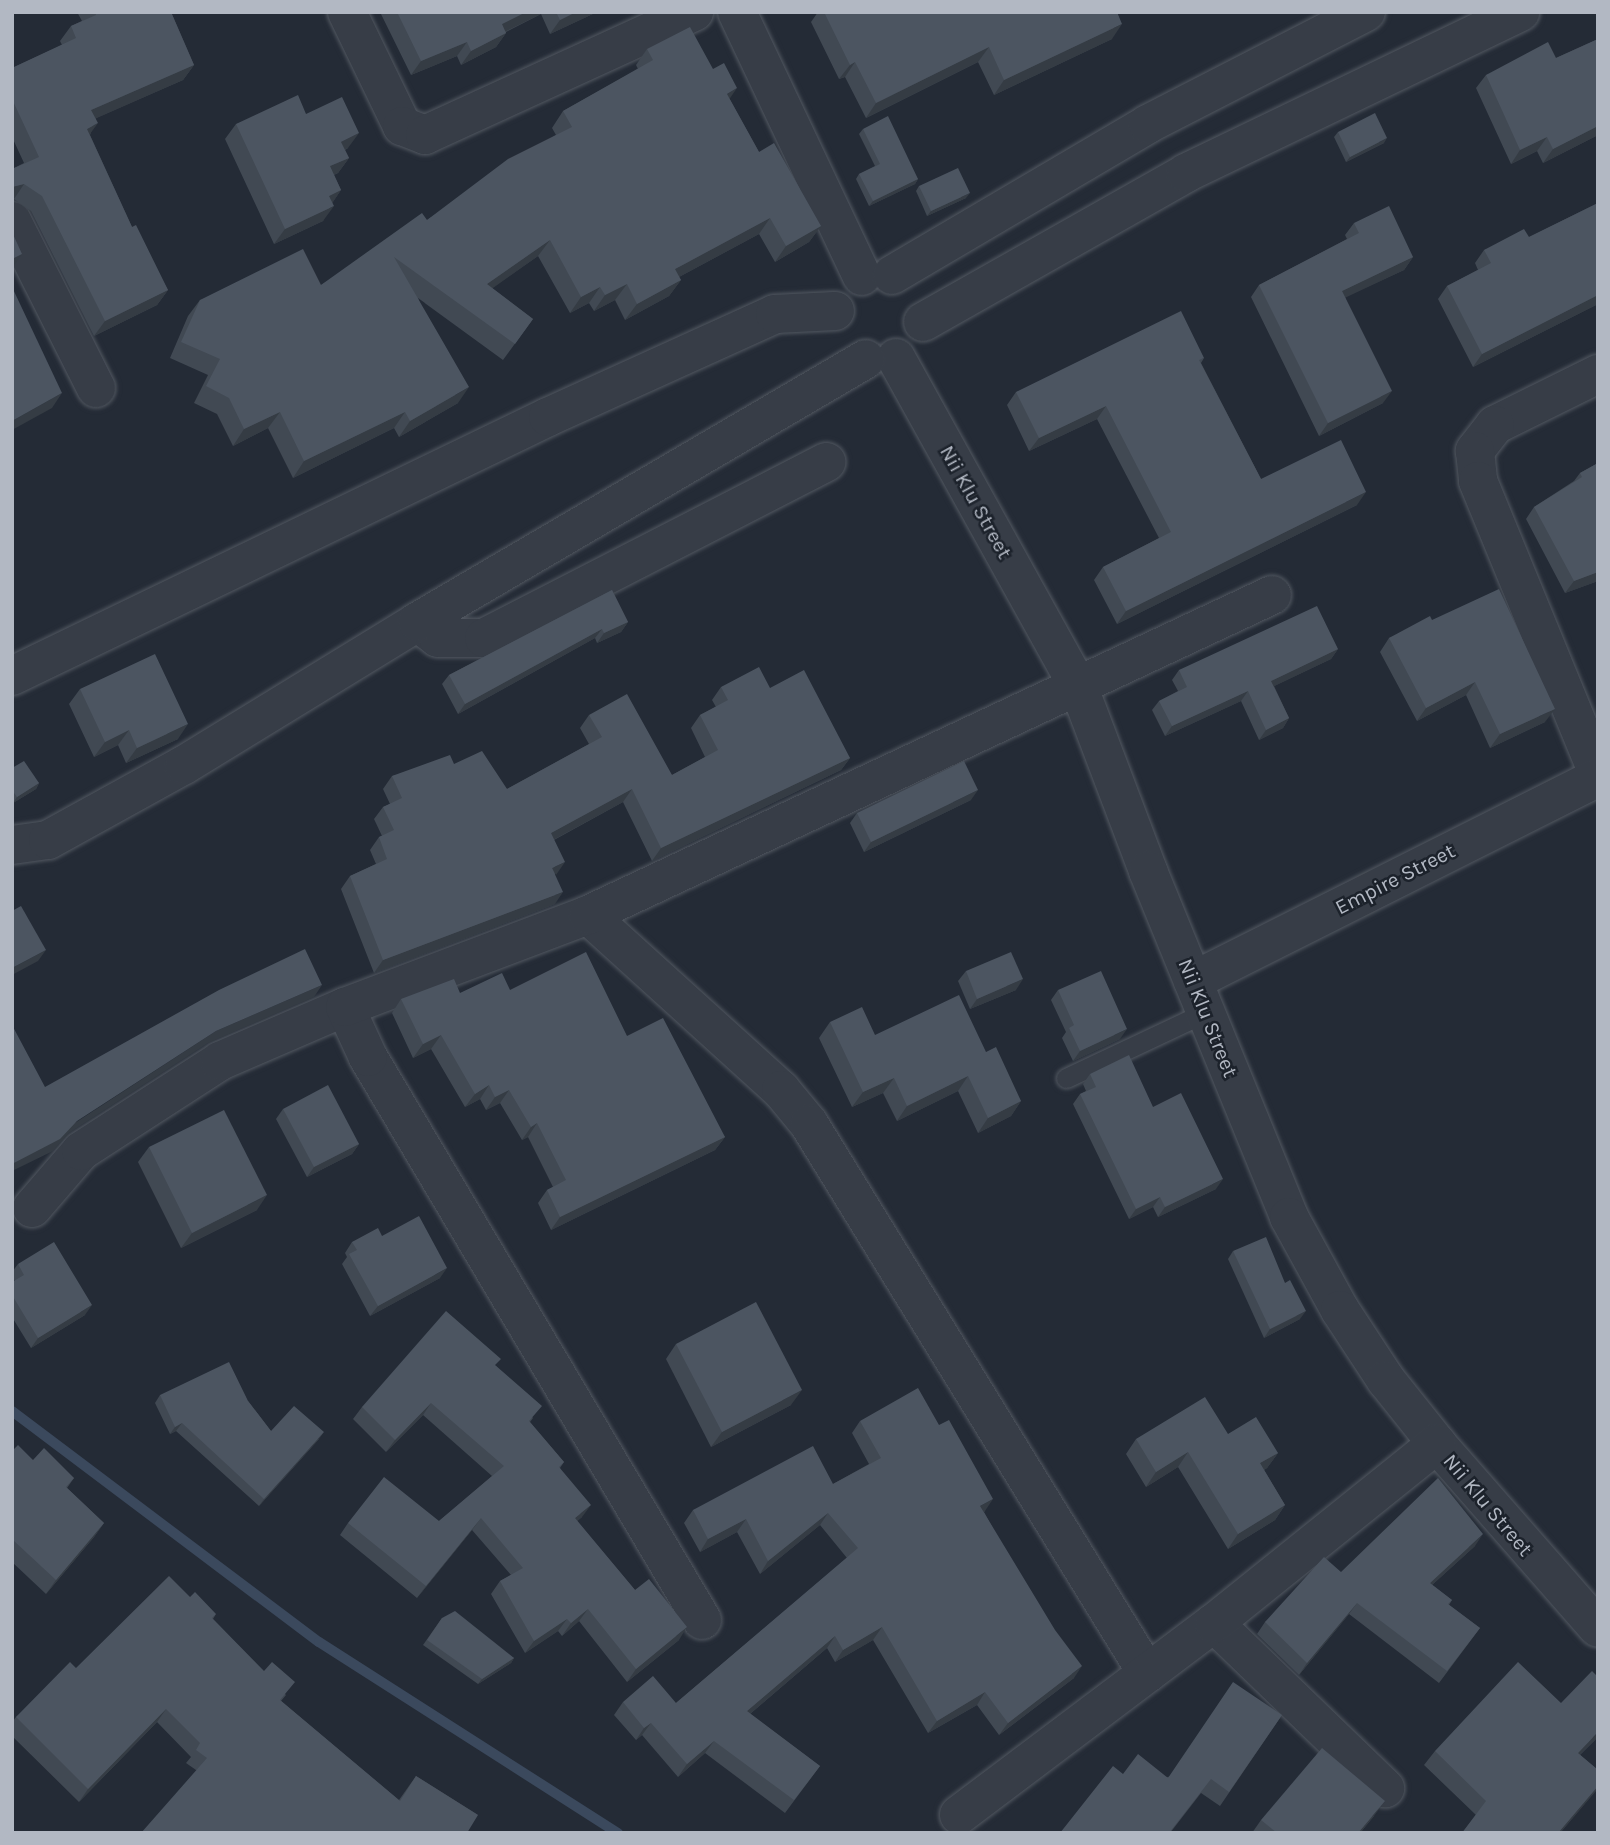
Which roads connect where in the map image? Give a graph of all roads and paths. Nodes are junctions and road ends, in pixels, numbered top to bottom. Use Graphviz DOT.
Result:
graph roads {
  1 [pos="347,12"];
  2 [pos="694,12"];
  3 [pos="737,12"];
  4 [pos="1366,12"];
  5 [pos="1520,12"];
  6 [pos="12,221"];
  7 [pos="877,275"];
  8 [pos="835,311"];
  9 [pos="923,322"];
  10 [pos="881,358"];
  11 [pos="1598,374"];
  12 [pos="96,388"];
  13 [pos="826,462"];
  14 [pos="1272,596"];
  15 [pos="417,622"];
  16 [pos="12,676"];
  17 [pos="1079,688"];
  18 [pos="1598,775"];
  19 [pos="12,845"];
  20 [pos="588,915"];
  21 [pos="1199,997"];
  22 [pos="345,1007"];
  23 [pos="1066,1078"];
  24 [pos="32,1208"];
  25 [pos="1437,1444"];
  26 [pos="702,1620"];
  27 [pos="1214,1623"];
  28 [pos="1598,1628"];
  29 [pos="1147,1673"];
  30 [pos="1385,1788"];
  31 [pos="959,1815"];
  1 -- 2 [label="street"];
  3 -- 7 [label="street"];
  4 -- 7 [label="street"];
  5 -- 9 [label="street"];
  6 -- 12 [label="street"];
  7 -- 8 [label="street"];
  7 -- 9 [label="street"];
  8 -- 10 [label="street"];
  8 -- 16 [label="street"];
  9 -- 10 [label="street"];
  10 -- 15 [label="street"];
  10 -- 17 [label="street, Nii Klu Street"];
  11 -- 18 [label="street"];
  13 -- 15 [label="street"];
  14 -- 17 [label="street"];
  15 -- 19 [label="street"];
  17 -- 20 [label="street"];
  17 -- 21 [label="street, Nii Klu Street"];
  18 -- 21 [label="street, Empire Street"];
  20 -- 22 [label="street"];
  20 -- 29 [label="street"];
  21 -- 23 [label="lane"];
  21 -- 25 [label="street, Nii Klu Street"];
  22 -- 24 [label="street"];
  22 -- 26 [label="street"];
  25 -- 27 [label="street"];
  25 -- 28 [label="street, Nii Klu Street"];
  27 -- 29 [label="street"];
  27 -- 30 [label="street"];
  29 -- 31 [label="street"];
}
